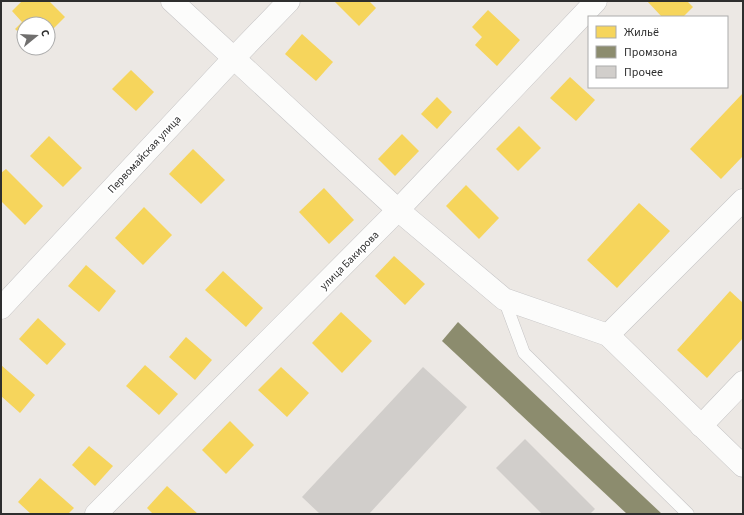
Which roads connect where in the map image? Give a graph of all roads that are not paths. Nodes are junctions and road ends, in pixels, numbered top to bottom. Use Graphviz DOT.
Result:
graph roads {
  1 [pos="172,1"];
  2 [pos="289,1"];
  3 [pos="596,1"];
  4 [pos="233,59"];
  5 [pos="743,200"];
  6 [pos="398,210"];
  7 [pos="504,299"];
  8 [pos="1,308"];
  9 [pos="608,335"];
  10 [pos="743,382"];
  11 [pos="701,426"];
  12 [pos="743,466"];
  13 [pos="96,514"];
  14 [pos="688,514"];
  1 -- 4 [label="street"];
  2 -- 4 [label="street, Первомайская улица"];
  3 -- 6 [label="street, улица Бакирова"];
  4 -- 6 [label="street"];
  4 -- 8 [label="street, Первомайская улица"];
  5 -- 9 [label="street"];
  6 -- 7 [label="street"];
  6 -- 13 [label="street, улица Бакирова"];
  7 -- 9 [label="street"];
  7 -- 14 [label="lane"];
  9 -- 11 [label="street"];
  10 -- 11 [label="street"];
  11 -- 12 [label="street"];
}
